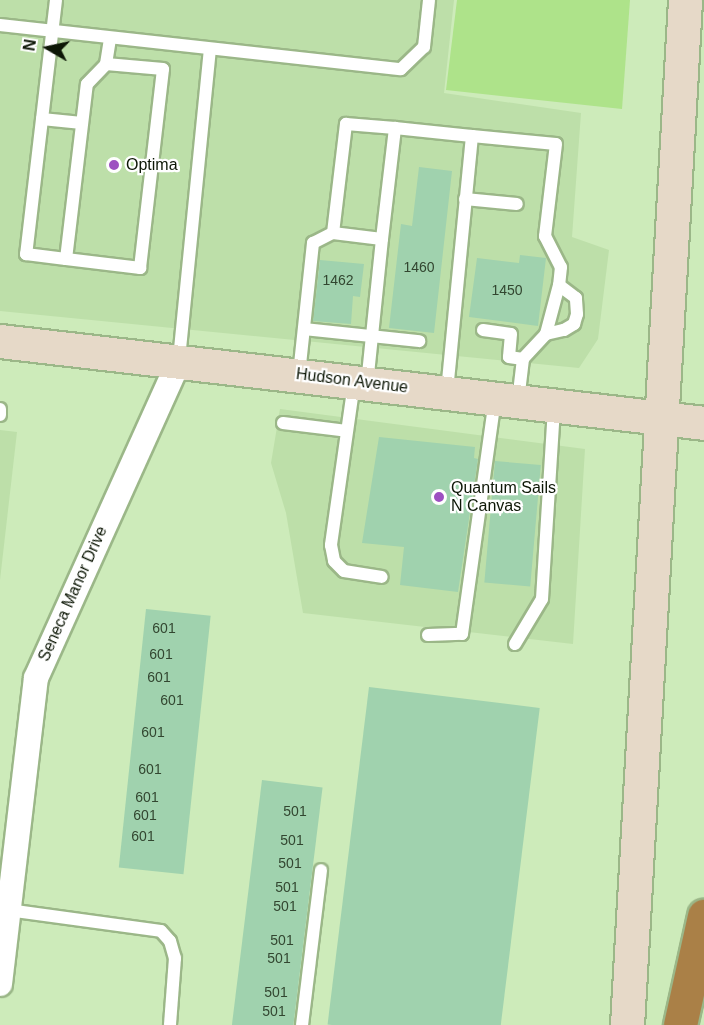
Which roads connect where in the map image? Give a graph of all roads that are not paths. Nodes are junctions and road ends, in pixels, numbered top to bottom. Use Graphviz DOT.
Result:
graph roads {
  1 [pos="56,0"];
  2 [pos="429,0"];
  3 [pos="685,0"];
  4 [pos="0,25"];
  5 [pos="52,31"];
  6 [pos="110,38"];
  7 [pos="210,50"];
  8 [pos="106,64"];
  9 [pos="42,118"];
  10 [pos="82,123"];
  11 [pos="395,128"];
  12 [pos="472,136"];
  13 [pos="465,199"];
  14 [pos="518,204"];
  15 [pos="333,233"];
  16 [pos="382,239"];
  17 [pos="66,259"];
  18 [pos="559,285"];
  19 [pos="304,329"];
  20 [pos="483,330"];
  21 [pos="546,334"];
  22 [pos="372,336"];
  23 [pos="0,341"];
  24 [pos="419,341"];
  25 [pos="523,359"];
  26 [pos="179,361"];
  27 [pos="299,375"];
  28 [pos="360,382"];
  29 [pos="447,392"];
  30 [pos="506,400"];
  31 [pos="554,405"];
  32 [pos="0,409"];
  33 [pos="0,415"];
  34 [pos="664,418"];
  35 [pos="283,423"];
  36 [pos="704,423"];
  37 [pos="347,431"];
  38 [pos="382,577"];
  39 [pos="428,635"];
  40 [pos="515,644"];
  41 [pos="321,870"];
  42 [pos="8,910"];
  43 [pos="704,916"];
  44 [pos="0,984"];
  45 [pos="170,1025"];
  46 [pos="302,1025"];
  47 [pos="627,1025"];
  48 [pos="681,1025"];
  1 -- 5 [label="lane"];
  2 -- 7 [label="lane"];
  3 -- 34 [label="main road"];
  4 -- 5 [label="lane"];
  5 -- 6 [label="lane"];
  5 -- 9 [label="lane"];
  6 -- 7 [label="lane"];
  6 -- 8 [label="lane"];
  7 -- 26 [label="lane"];
  8 -- 10 [label="lane"];
  8 -- 17 [label="lane"];
  9 -- 10 [label="lane"];
  9 -- 17 [label="lane"];
  10 -- 17 [label="lane"];
  11 -- 12 [label="lane"];
  11 -- 15 [label="lane"];
  11 -- 16 [label="lane"];
  12 -- 13 [label="lane"];
  12 -- 18 [label="lane"];
  13 -- 14 [label="lane"];
  13 -- 29 [label="lane"];
  15 -- 16 [label="lane"];
  15 -- 19 [label="lane"];
  16 -- 22 [label="lane"];
  18 -- 21 [label="lane"];
  18 -- 21 [label="lane"];
  19 -- 22 [label="lane"];
  19 -- 27 [label="lane"];
  20 -- 25 [label="lane"];
  21 -- 25 [label="lane"];
  22 -- 24 [label="lane"];
  22 -- 28 [label="lane"];
  23 -- 26 [label="main road, Hudson Avenue"];
  25 -- 30 [label="lane"];
  26 -- 27 [label="main road, Hudson Avenue"];
  26 -- 42 [label="street, Seneca Manor Drive"];
  27 -- 28 [label="main road, Hudson Avenue"];
  28 -- 29 [label="main road, Hudson Avenue"];
  28 -- 37 [label="lane"];
  29 -- 30 [label="main road, Hudson Avenue"];
  30 -- 31 [label="main road, Hudson Avenue"];
  30 -- 39 [label="lane"];
  31 -- 34 [label="main road, Hudson Avenue"];
  31 -- 40 [label="lane"];
  32 -- 33 [label="lane"];
  34 -- 36 [label="main road, Hudson Avenue"];
  34 -- 47 [label="main road"];
  35 -- 37 [label="lane"];
  37 -- 38 [label="lane"];
  41 -- 46 [label="lane"];
  42 -- 44 [label="street, Seneca Manor Drive"];
  42 -- 45 [label="lane"];
  43 -- 48 [label="highway"];
}
